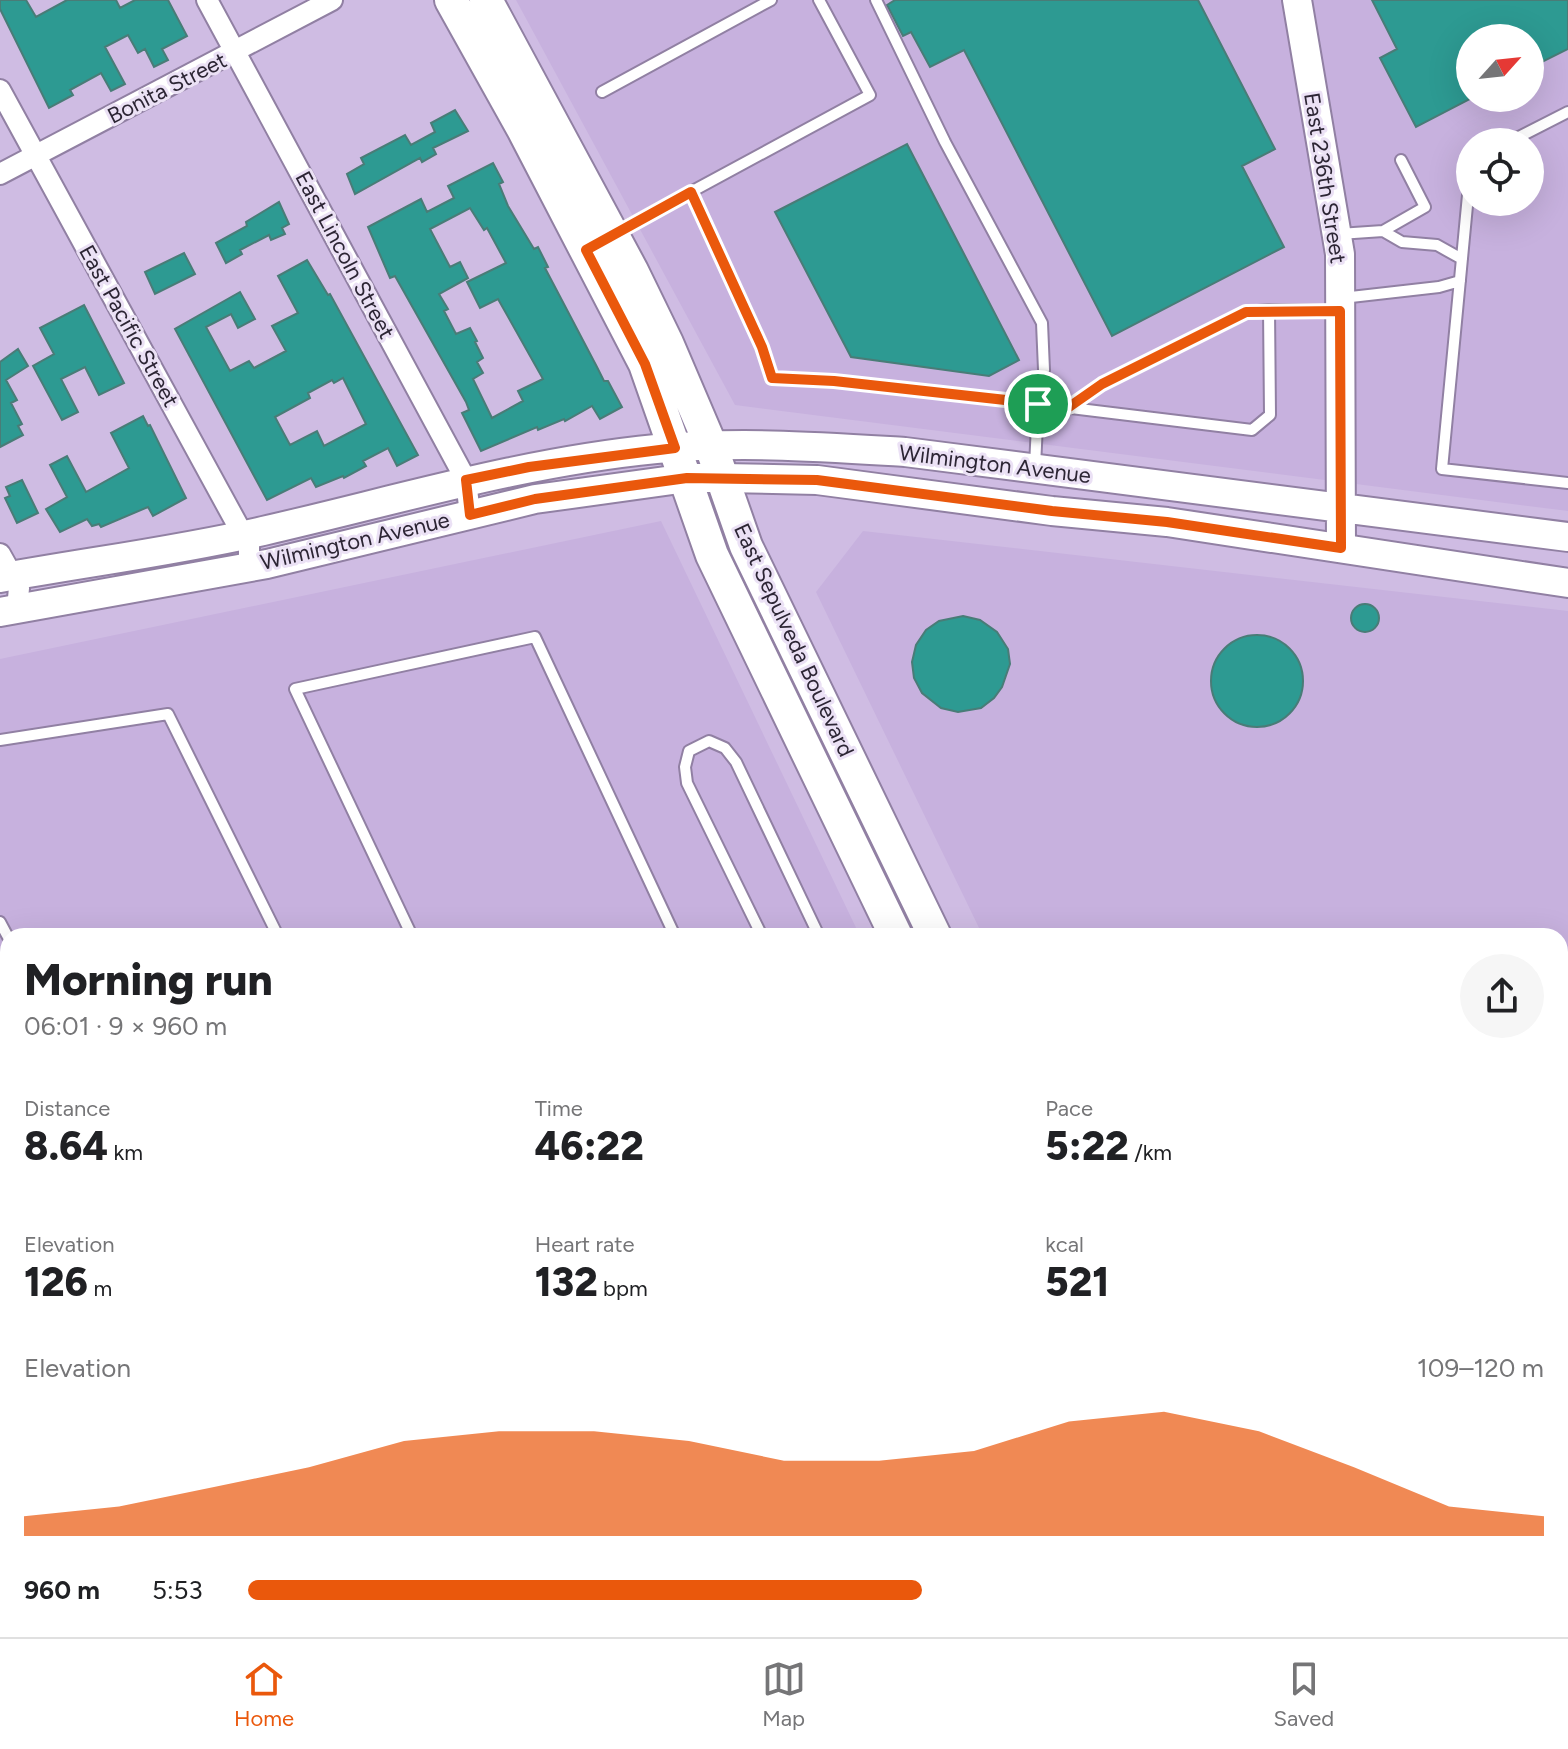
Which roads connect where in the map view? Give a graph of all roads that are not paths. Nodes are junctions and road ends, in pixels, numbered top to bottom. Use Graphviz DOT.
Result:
graph roads {
  1 [pos="207,0"];
  2 [pos="332,0"];
  3 [pos="451,0"];
  4 [pos="486,0"];
  5 [pos="771,0"];
  6 [pos="819,0"];
  7 [pos="876,0"];
  8 [pos="1297,0"];
  9 [pos="235,52"];
  10 [pos="0,90"];
  11 [pos="602,92"];
  12 [pos="1568,112"];
  13 [pos="1537,128"];
  14 [pos="36,156"];
  15 [pos="1401,160"];
  16 [pos="0,174"];
  17 [pos="691,192"];
  18 [pos="1466,216"];
  19 [pos="1383,231"];
  20 [pos="1337,234"];
  21 [pos="599,242"];
  22 [pos="1462,259"];
  23 [pos="1460,281"];
  24 [pos="1340,304"];
  25 [pos="1269,310"];
  26 [pos="1038,404"];
  27 [pos="1069,407"];
  28 [pos="711,446"];
  29 [pos="675,448"];
  30 [pos="1035,468"];
  31 [pos="687,478"];
  32 [pos="723,478"];
  33 [pos="466,480"];
  34 [pos="1568,483"];
  35 [pos="1342,508"];
  36 [pos="470,515"];
  37 [pos="243,535"];
  38 [pos="1568,537"];
  39 [pos="1341,548"];
  40 [pos="249,565"];
  41 [pos="4,569"];
  42 [pos="1568,583"];
  43 [pos="8,611"];
  44 [pos="0,740"];
  45 [pos="274,928"];
  46 [pos="408,928"];
  47 [pos="671,928"];
  48 [pos="758,928"];
  49 [pos="815,928"];
  50 [pos="892,928"];
  51 [pos="931,928"];
  1 -- 9 [label="street, East Lincoln Street"];
  2 -- 9 [label="street, Bonita Street"];
  3 -- 21 [label="main road, East Sepulveda Boulevard"];
  4 -- 21 [label="main road, East Sepulveda Boulevard"];
  5 -- 11 [label="lane"];
  6 -- 17 [label="lane"];
  7 -- 26 [label="lane"];
  8 -- 20 [label="main road, East 236th Street"];
  9 -- 14 [label="street, Bonita Street"];
  9 -- 33 [label="street, East Lincoln Street"];
  10 -- 14 [label="street, East Pacific Street"];
  12 -- 13 [label="lane"];
  14 -- 16 [label="street, Bonita Street"];
  14 -- 37 [label="street, East Pacific Street"];
  15 -- 19 [label="lane"];
  17 -- 21 [label="lane"];
  17 -- 26 [label="lane"];
  18 -- 22 [label="lane"];
  19 -- 20 [label="lane"];
  19 -- 22 [label="lane"];
  20 -- 24 [label="main road, East 236th Street"];
  21 -- 28 [label="main road, East Sepulveda Boulevard"];
  21 -- 29 [label="main road, East Sepulveda Boulevard"];
  22 -- 23 [label="lane"];
  23 -- 24 [label="lane"];
  23 -- 34 [label="lane"];
  24 -- 25 [label="lane"];
  24 -- 35 [label="main road, East 236th Street"];
  25 -- 27 [label="lane"];
  25 -- 27 [label="lane"];
  26 -- 27 [label="lane"];
  26 -- 30 [label="lane"];
  28 -- 29 [label="main road, Wilmington Avenue"];
  28 -- 30 [label="main road, Wilmington Avenue"];
  28 -- 32 [label="main road, East Sepulveda Boulevard"];
  29 -- 31 [label="main road, East Sepulveda Boulevard"];
  29 -- 33 [label="main road, Wilmington Avenue"];
  30 -- 35 [label="main road, Wilmington Avenue"];
  31 -- 32 [label="main road, Wilmington Avenue"];
  31 -- 36 [label="main road, Wilmington Avenue"];
  31 -- 50 [label="main road, East Sepulveda Boulevard"];
  32 -- 39 [label="main road, Wilmington Avenue"];
  32 -- 51 [label="main road, East Sepulveda Boulevard"];
  33 -- 36 [label="street, East Lincoln Street"];
  33 -- 37 [label="main road, Wilmington Avenue"];
  35 -- 38 [label="main road, Wilmington Avenue"];
  35 -- 39 [label="main road, East 236th Street"];
  36 -- 40 [label="main road, Wilmington Avenue"];
  37 -- 40 [label="street, East Pacific Street"];
  37 -- 41 [label="main road, Wilmington Avenue"];
  39 -- 42 [label="main road, Wilmington Avenue"];
  40 -- 43 [label="main road, Wilmington Avenue"];
  41 -- 43 [label="street"];
  44 -- 45 [label="lane"];
  46 -- 47 [label="lane"];
  48 -- 49 [label="lane"];
}
